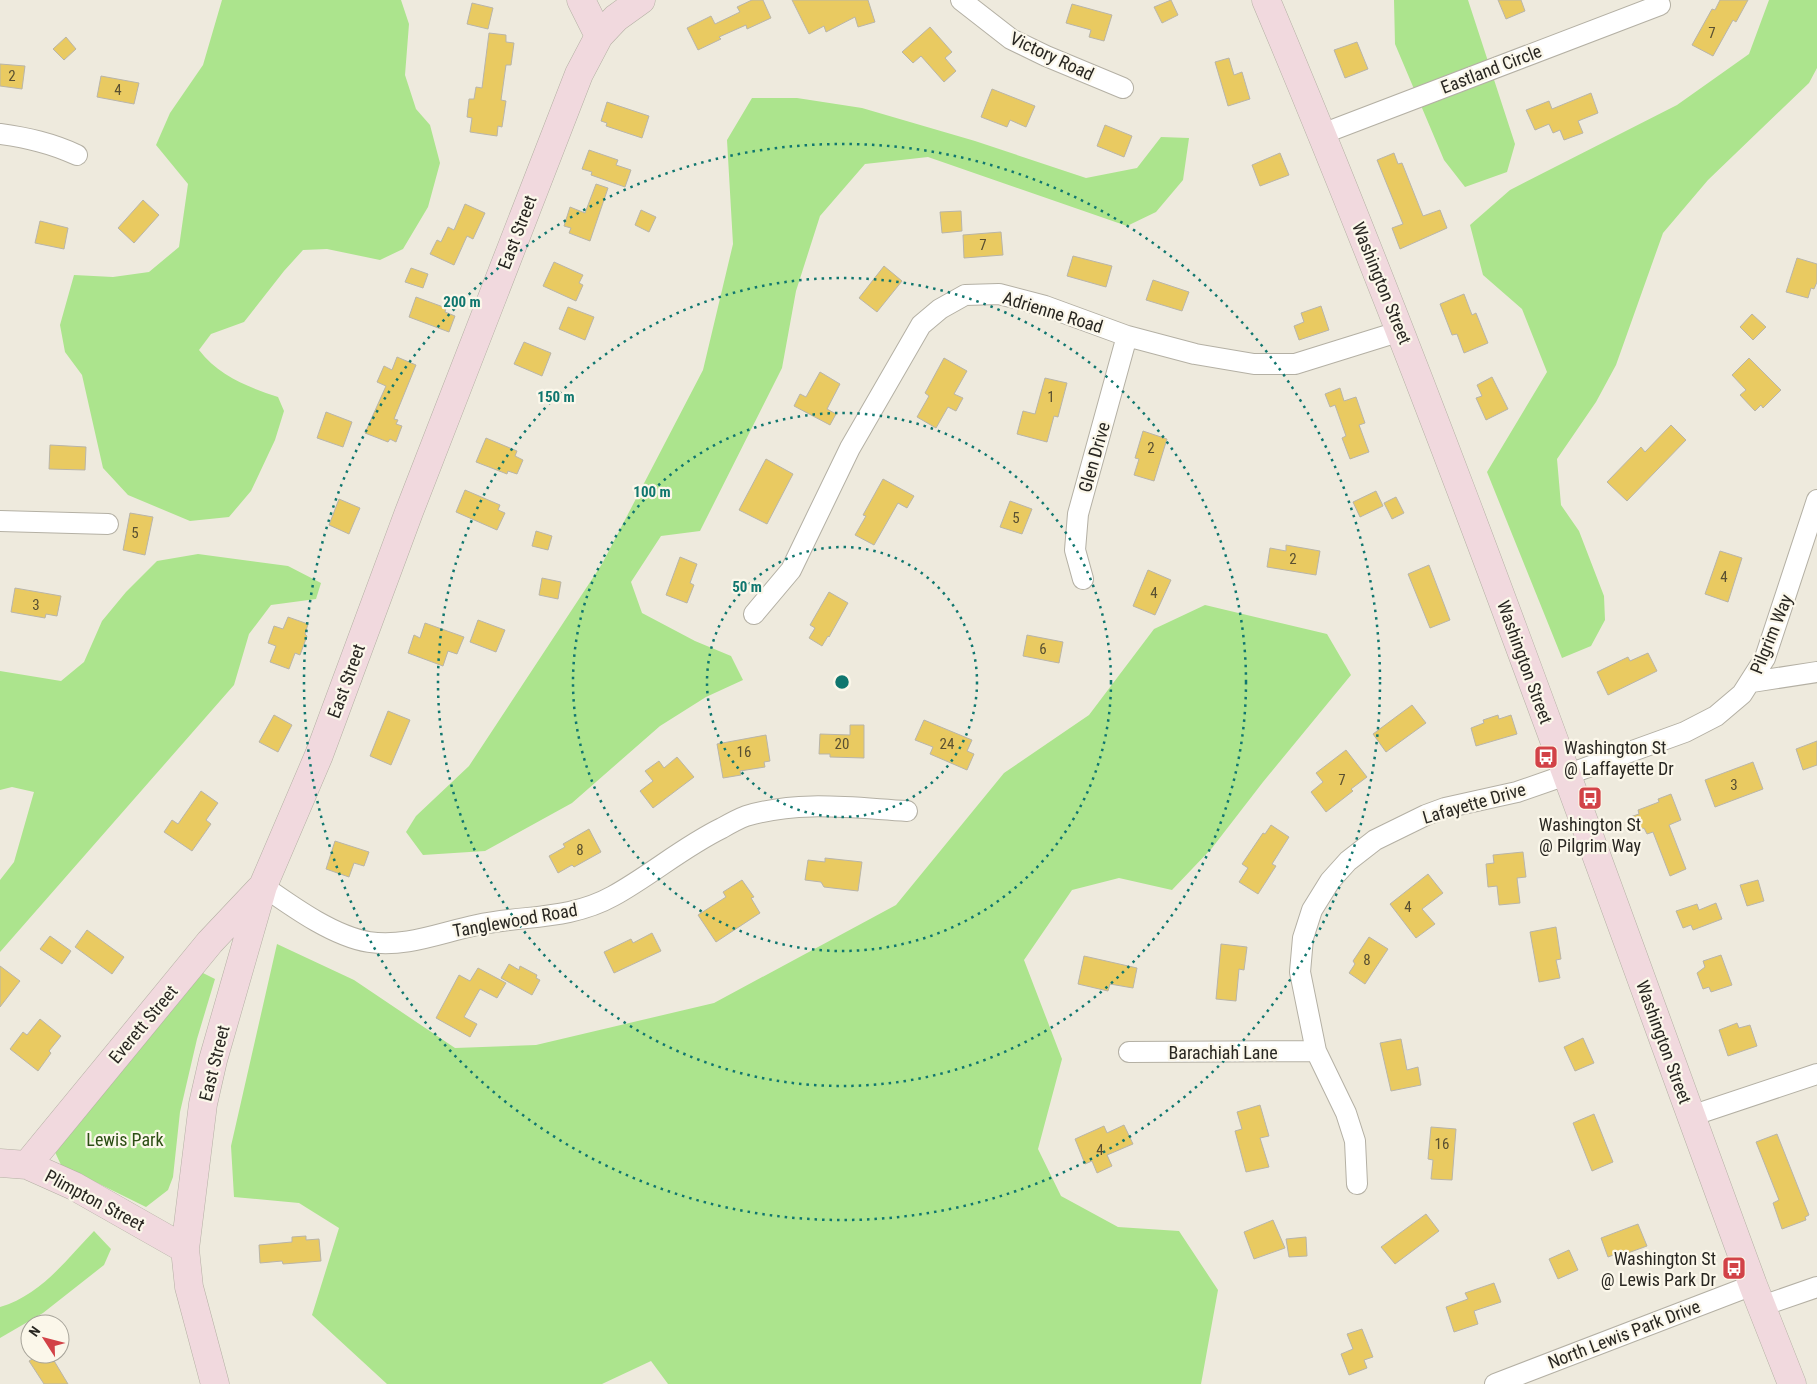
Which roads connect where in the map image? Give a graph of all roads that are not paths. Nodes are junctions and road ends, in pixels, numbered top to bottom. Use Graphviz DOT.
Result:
graph roads {
  1 [pos="582,0"];
  2 [pos="640,0"];
  3 [pos="961,0"];
  4 [pos="1266,0"];
  5 [pos="1660,5"];
  6 [pos="599,36"];
  7 [pos="1123,88"];
  8 [pos="0,134"];
  9 [pos="1322,134"];
  10 [pos="77,155"];
  11 [pos="1401,331"];
  12 [pos="1128,336"];
  13 [pos="1817,500"];
  14 [pos="0,521"];
  15 [pos="108,524"];
  16 [pos="1083,579"];
  17 [pos="754,614"];
  18 [pos="1817,672"];
  19 [pos="1752,682"];
  20 [pos="1566,775"];
  21 [pos="907,812"];
  22 [pos="263,886"];
  23 [pos="1316,1051"];
  24 [pos="1129,1052"];
  25 [pos="1817,1074"];
  26 [pos="1691,1116"];
  27 [pos="0,1163"];
  28 [pos="27,1165"];
  29 [pos="1357,1184"];
  30 [pos="185,1249"];
  31 [pos="1817,1287"];
  32 [pos="1757,1296"];
  33 [pos="215,1384"];
  34 [pos="1494,1384"];
  35 [pos="1792,1384"];
  1 -- 6 [label="street"];
  2 -- 6 [label="street, East Street"];
  3 -- 7 [label="street, Victory Road"];
  4 -- 9 [label="street, Washington Street"];
  5 -- 9 [label="street, Eastland Circle"];
  6 -- 22 [label="street, East Street"];
  8 -- 10 [label="street"];
  9 -- 11 [label="street, Washington Street"];
  11 -- 12 [label="street, Adrienne Road"];
  11 -- 20 [label="street, Washington Street"];
  12 -- 16 [label="street, Glen Drive"];
  12 -- 17 [label="street, Adrienne Road"];
  13 -- 19 [label="street, Pilgrim Way"];
  14 -- 15 [label="street"];
  18 -- 19 [label="street"];
  19 -- 20 [label="street, Pilgrim Way"];
  20 -- 23 [label="street, Lafayette Drive"];
  20 -- 26 [label="street, Washington Street"];
  21 -- 22 [label="street, Tanglewood Road"];
  22 -- 28 [label="street, Everett Street"];
  22 -- 30 [label="street, East Street"];
  23 -- 24 [label="street, Barachiah Lane"];
  23 -- 29 [label="street, Lafayette Drive"];
  25 -- 26 [label="street"];
  26 -- 32 [label="street, Washington Street"];
  27 -- 28 [label="street, Plimpton Street"];
  28 -- 30 [label="street, Plimpton Street"];
  30 -- 33 [label="street, East Street"];
  31 -- 32 [label="street, North Lewis Park Drive"];
  32 -- 34 [label="street, North Lewis Park Drive"];
  32 -- 35 [label="street, Washington Street"];
}
